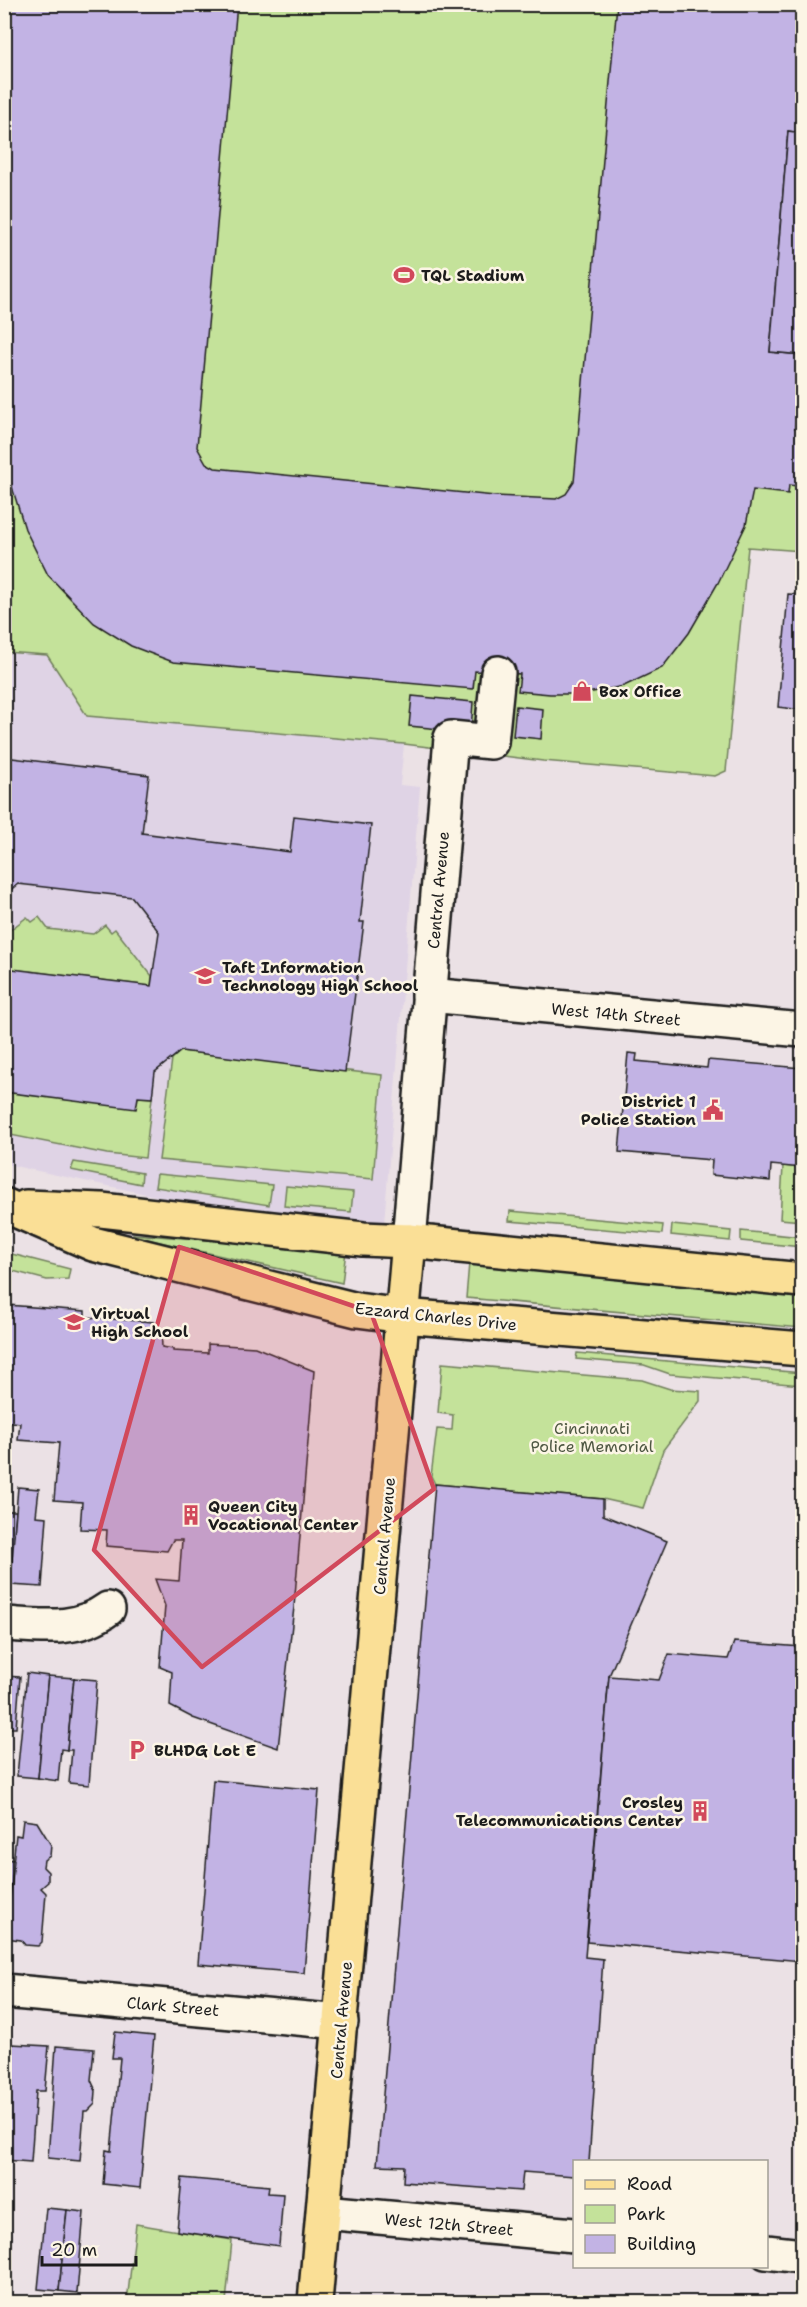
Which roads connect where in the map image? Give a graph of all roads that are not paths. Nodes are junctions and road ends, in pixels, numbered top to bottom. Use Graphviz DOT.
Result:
graph roads {
  1 [pos="498,673"];
  2 [pos="429,995"];
  3 [pos="802,1029"];
  4 [pos="9,1206"];
  5 [pos="409,1241"];
  6 [pos="802,1280"];
  7 [pos="403,1316"];
  8 [pos="802,1349"];
  9 [pos="108,1609"];
  10 [pos="4,1624"];
  11 [pos="4,1991"];
  12 [pos="341,2022"];
  13 [pos="324,2212"];
  14 [pos="573,2235"];
  15 [pos="768,2252"];
  16 [pos="802,2256"];
  17 [pos="315,2302"];
  1 -- 2 [label="street, Central Avenue"];
  2 -- 3 [label="street, West 14th Street"];
  2 -- 5 [label="street, Central Avenue"];
  4 -- 5 [label="main road, Ezzard Charles Drive"];
  4 -- 7 [label="main road, Ezzard Charles Drive"];
  5 -- 6 [label="main road, Ezzard Charles Drive"];
  5 -- 7 [label="main road, Central Avenue"];
  7 -- 8 [label="main road, Ezzard Charles Drive"];
  7 -- 12 [label="main road, Central Avenue"];
  9 -- 10 [label="street"];
  11 -- 12 [label="street, Clark Street"];
  12 -- 13 [label="main road, Central Avenue"];
  13 -- 14 [label="street, West 12th Street"];
  13 -- 17 [label="main road, Central Avenue"];
  15 -- 16 [label="street"];
}
